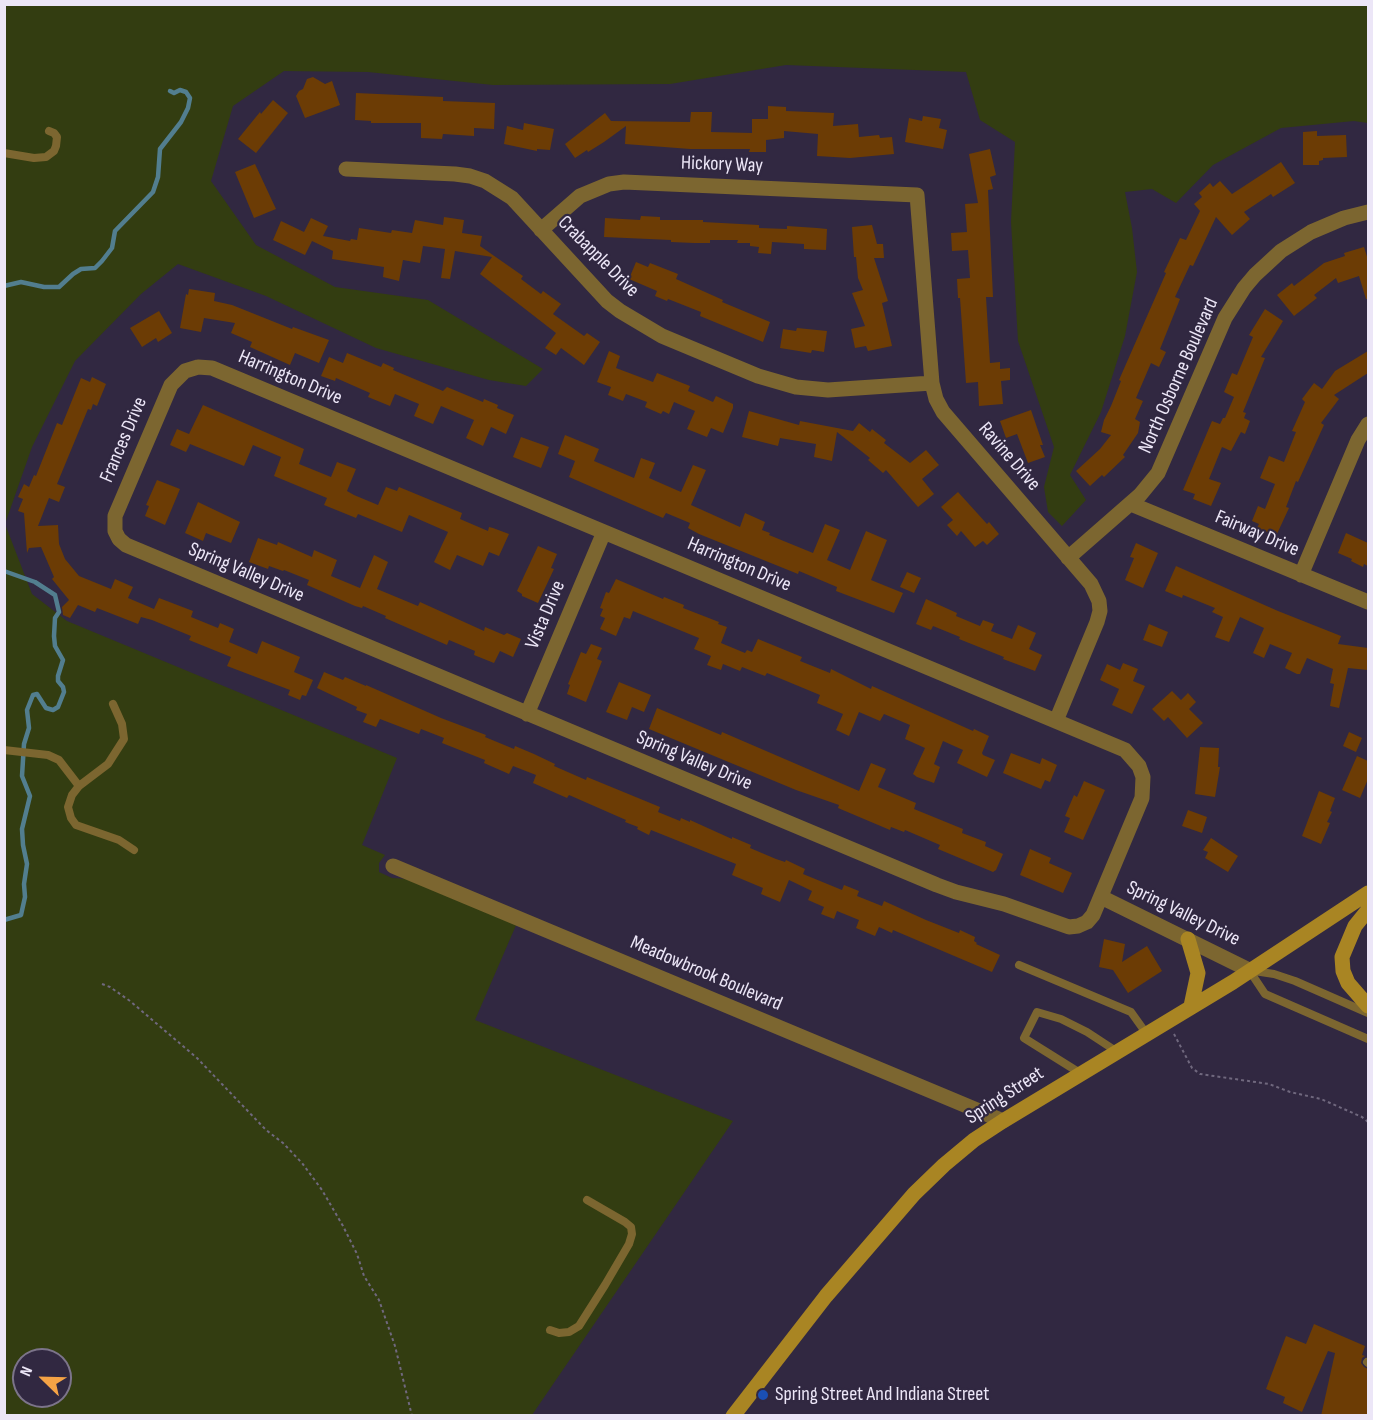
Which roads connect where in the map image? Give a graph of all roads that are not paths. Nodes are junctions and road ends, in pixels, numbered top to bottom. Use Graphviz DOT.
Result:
graph roads {
  1 [pos="49,131"];
  2 [pos="4,153"];
  3 [pos="346,169"];
  4 [pos="917,195"];
  5 [pos="1368,212"];
  6 [pos="541,230"];
  7 [pos="185,371"];
  8 [pos="932,383"];
  9 [pos="1368,424"];
  10 [pos="1131,504"];
  11 [pos="115,531"];
  12 [pos="604,532"];
  13 [pos="1068,558"];
  14 [pos="1301,575"];
  15 [pos="1368,602"];
  16 [pos="113,704"];
  17 [pos="528,714"];
  18 [pos="1056,721"];
  19 [pos="4,750"];
  20 [pos="79,786"];
  21 [pos="134,850"];
  22 [pos="393,866"];
  23 [pos="1368,893"];
  24 [pos="1101,897"];
  25 [pos="1368,910"];
  26 [pos="1188,939"];
  27 [pos="1019,965"];
  28 [pos="1250,970"];
  29 [pos="1191,1006"];
  30 [pos="1368,1006"];
  31 [pos="1368,1013"];
  32 [pos="1146,1033"];
  33 [pos="1368,1039"];
  34 [pos="1116,1051"];
  35 [pos="1080,1073"];
  36 [pos="1003,1121"];
  37 [pos="587,1200"];
  38 [pos="550,1330"];
  39 [pos="733,1416"];
  1 -- 2 [label="lane"];
  3 -- 6 [label="street, Crabapple Drive"];
  4 -- 6 [label="street, Hickory Way"];
  4 -- 8 [label="street, Ravine Drive"];
  5 -- 10 [label="street, North Osborne Boulevard"];
  6 -- 8 [label="street, Crabapple Drive"];
  7 -- 11 [label="street, Frances Drive"];
  7 -- 12 [label="street, Harrington Drive"];
  8 -- 13 [label="street, Ravine Drive"];
  9 -- 14 [label="street"];
  10 -- 13 [label="street, North Osborne Boulevard"];
  10 -- 14 [label="street, Fairway Drive"];
  11 -- 17 [label="street, Spring Valley Drive"];
  12 -- 17 [label="street, Vista Drive"];
  12 -- 18 [label="street, Harrington Drive"];
  13 -- 18 [label="street, Ravine Drive"];
  14 -- 15 [label="street, Fairway Drive"];
  16 -- 20 [label="lane"];
  17 -- 24 [label="street, Spring Valley Drive"];
  18 -- 24 [label="street, Harrington Drive"];
  19 -- 20 [label="lane"];
  20 -- 21 [label="lane"];
  22 -- 36 [label="street, Meadowbrook Boulevard"];
  23 -- 28 [label="main road, Spring Street"];
  24 -- 26 [label="street, Spring Valley Drive"];
  25 -- 30 [label="main road"];
  26 -- 28 [label="street, Spring Valley Drive"];
  26 -- 29 [label="main road"];
  27 -- 32 [label="lane"];
  28 -- 29 [label="main road, Spring Street"];
  28 -- 31 [label="lane"];
  28 -- 33 [label="lane"];
  29 -- 32 [label="main road, Spring Street"];
  32 -- 34 [label="main road, Spring Street"];
  34 -- 35 [label="main road, Spring Street"];
  34 -- 35 [label="lane"];
  35 -- 36 [label="main road, Spring Street"];
  36 -- 39 [label="main road, Spring Street"];
  37 -- 38 [label="lane"];
}
